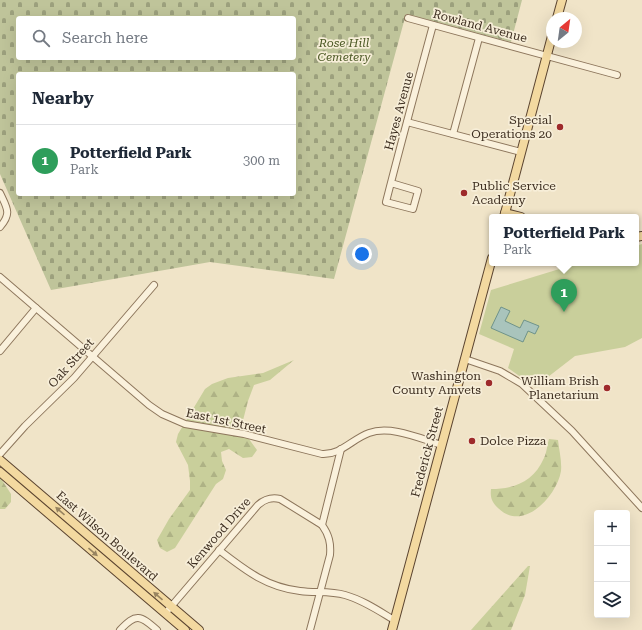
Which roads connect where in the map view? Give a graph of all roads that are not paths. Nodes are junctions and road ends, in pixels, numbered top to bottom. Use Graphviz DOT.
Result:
graph roads {
  1 [pos="562,0"];
  2 [pos="559,12"];
  3 [pos="408,18"];
  4 [pos="433,25"];
  5 [pos="479,38"];
  6 [pos="549,48"];
  7 [pos="547,56"];
  8 [pos="617,75"];
  9 [pos="407,122"];
  10 [pos="453,134"];
  11 [pos="521,152"];
  12 [pos="391,183"];
  13 [pos="0,193"];
  14 [pos="504,214"];
  15 [pos="2,224"];
  16 [pos="490,266"];
  17 [pos="0,277"];
  18 [pos="154,284"];
  19 [pos="36,308"];
  20 [pos="0,351"];
  21 [pos="93,356"];
  22 [pos="465,359"];
  23 [pos="442,445"];
  24 [pos="341,449"];
  25 [pos="0,454"];
  26 [pos="0,460"];
  27 [pos="0,472"];
  28 [pos="642,508"];
  29 [pos="322,525"];
  30 [pos="219,550"];
  31 [pos="320,592"];
  32 [pos="171,606"];
  33 [pos="165,613"];
  34 [pos="394,620"];
  35 [pos="120,630"];
  36 [pos="157,630"];
  37 [pos="185,630"];
  38 [pos="198,630"];
  39 [pos="310,630"];
  40 [pos="392,630"];
  1 -- 2 [label="main road"];
  3 -- 4 [label="street, Rowland Avenue"];
  4 -- 5 [label="street, Rowland Avenue"];
  4 -- 9 [label="street, Hayes Avenue"];
  5 -- 7 [label="street, Rowland Avenue"];
  5 -- 10 [label="street"];
  6 -- 7 [label="main road"];
  7 -- 8 [label="street, Rowland Avenue"];
  7 -- 11 [label="main road"];
  9 -- 10 [label="street"];
  9 -- 12 [label="street, Hayes Avenue"];
  10 -- 11 [label="street"];
  11 -- 14 [label="main road"];
  12 -- 12 [label="street, Hayes Avenue"];
  13 -- 15 [label="street"];
  16 -- 22 [label="main road, Frederick Street"];
  17 -- 19 [label="street, East 1st Street"];
  18 -- 21 [label="street, Oak Street"];
  19 -- 20 [label="street"];
  19 -- 21 [label="street, East 1st Street"];
  21 -- 24 [label="street, East 1st Street"];
  21 -- 25 [label="street, Oak Street"];
  22 -- 23 [label="main road, Frederick Street"];
  22 -- 28 [label="street"];
  23 -- 24 [label="street, East 1st Street"];
  23 -- 34 [label="main road, Frederick Street"];
  24 -- 29 [label="street"];
  32 -- 26 [label="main road, East Wilson Boulevard, one-way"];
  27 -- 33 [label="main road, East Wilson Boulevard, one-way"];
  29 -- 30 [label="street, Kenwood Drive"];
  29 -- 31 [label="street"];
  30 -- 31 [label="street"];
  30 -- 32 [label="street, Kenwood Drive"];
  31 -- 34 [label="street"];
  31 -- 39 [label="street"];
  32 -- 33 [label="street, Kenwood Drive"];
  32 -- 38 [label="main road, East Wilson Boulevard"];
  33 -- 37 [label="main road, East Wilson Boulevard"];
  34 -- 40 [label="main road, Frederick Street"];
  35 -- 36 [label="street"];
}
